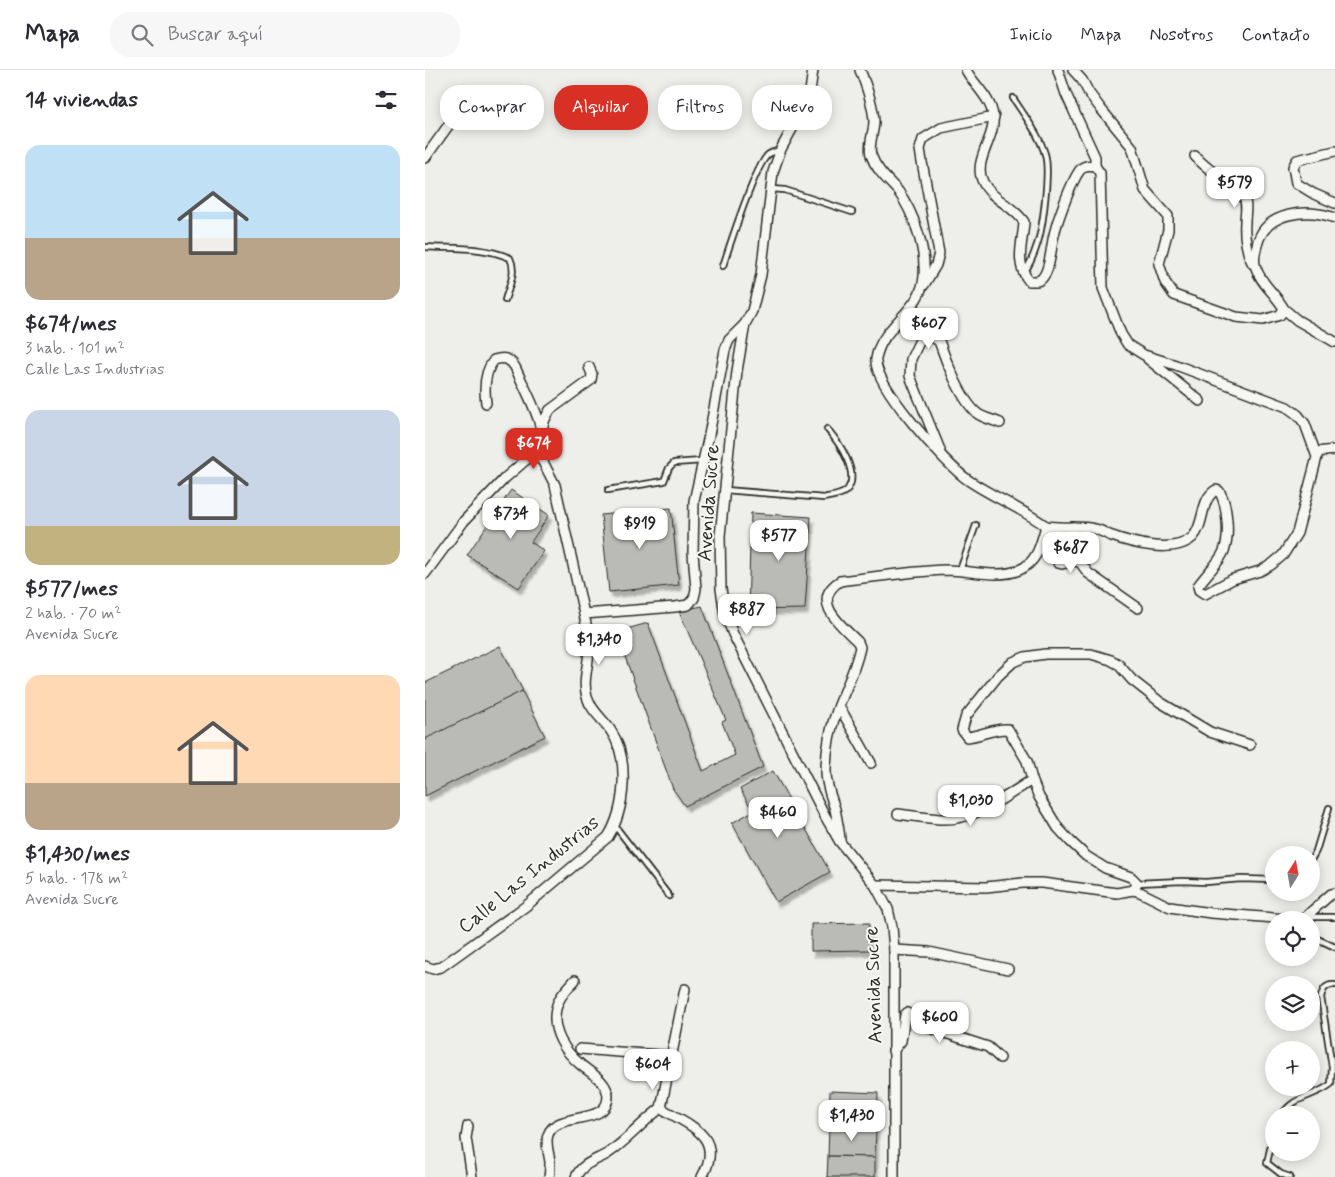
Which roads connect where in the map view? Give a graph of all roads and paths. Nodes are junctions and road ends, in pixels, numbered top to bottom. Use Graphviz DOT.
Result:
graph roads {
  1 [pos="813,70"];
  2 [pos="966,70"];
  3 [pos="1058,70"];
  4 [pos="1073,70"];
  5 [pos="862,73"];
  6 [pos="1013,98"];
  7 [pos="993,116"];
  8 [pos="445,130"];
  9 [pos="781,149"];
  10 [pos="1335,152"];
  11 [pos="1195,156"];
  12 [pos="425,158"];
  13 [pos="1095,166"];
  14 [pos="772,189"];
  15 [pos="1335,203"];
  16 [pos="852,212"];
  17 [pos="1335,218"];
  18 [pos="425,247"];
  19 [pos="723,266"];
  20 [pos="1256,268"];
  21 [pos="1023,274"];
  22 [pos="923,288"];
  23 [pos="505,300"];
  24 [pos="1284,309"];
  25 [pos="745,324"];
  26 [pos="1335,342"];
  27 [pos="1144,355"];
  28 [pos="589,367"];
  29 [pos="1200,401"];
  30 [pos="486,403"];
  31 [pos="1000,423"];
  32 [pos="542,429"];
  33 [pos="827,429"];
  34 [pos="1335,450"];
  35 [pos="1316,452"];
  36 [pos="944,459"];
  37 [pos="542,460"];
  38 [pos="702,461"];
  39 [pos="608,490"];
  40 [pos="725,490"];
  41 [pos="976,525"];
  42 [pos="1046,526"];
  43 [pos="1073,527"];
  44 [pos="960,570"];
  45 [pos="425,574"];
  46 [pos="1138,608"];
  47 [pos="584,614"];
  48 [pos="839,706"];
  49 [pos="1250,745"];
  50 [pos="871,763"];
  51 [pos="1032,780"];
  52 [pos="1329,808"];
  53 [pos="898,814"];
  54 [pos="615,826"];
  55 [pos="840,842"];
  56 [pos="1318,846"];
  57 [pos="1265,880"];
  58 [pos="875,885"];
  59 [pos="1135,887"];
  60 [pos="1335,894"];
  61 [pos="669,896"];
  62 [pos="1311,911"];
  63 [pos="1335,916"];
  64 [pos="1265,917"];
  65 [pos="1320,917"];
  66 [pos="1320,940"];
  67 [pos="1335,947"];
  68 [pos="894,950"];
  69 [pos="425,966"];
  70 [pos="1008,970"];
  71 [pos="575,980"];
  72 [pos="1335,985"];
  73 [pos="685,988"];
  74 [pos="580,1049"];
  75 [pos="893,1051"];
  76 [pos="671,1056"];
  77 [pos="1000,1058"];
  78 [pos="1290,1106"];
  79 [pos="661,1108"];
  80 [pos="468,1126"];
  81 [pos="1267,1161"];
  82 [pos="471,1177"];
  83 [pos="549,1177"];
  84 [pos="577,1177"];
  85 [pos="702,1177"];
  86 [pos="894,1177"];
  87 [pos="1290,1177"];
  1 -- 9 [label="street, Avenida Sucre"];
  2 -- 7 [label="street"];
  3 -- 13 [label="street"];
  4 -- 24 [label="street"];
  5 -- 22 [label="street"];
  6 -- 21 [label="lane"];
  7 -- 21 [label="street"];
  7 -- 22 [label="street"];
  8 -- 12 [label="street"];
  9 -- 14 [label="street, Avenida Sucre"];
  9 -- 19 [label="lane"];
  10 -- 15 [label="street"];
  11 -- 20 [label="street"];
  13 -- 21 [label="street"];
  13 -- 27 [label="street"];
  14 -- 16 [label="lane"];
  14 -- 25 [label="street, Avenida Sucre"];
  17 -- 20 [label="street"];
  18 -- 23 [label="lane"];
  20 -- 24 [label="street"];
  22 -- 36 [label="street"];
  24 -- 26 [label="street"];
  25 -- 38 [label="street"];
  25 -- 40 [label="street, Avenida Sucre"];
  27 -- 29 [label="street"];
  27 -- 35 [label="street"];
  28 -- 32 [label="street"];
  30 -- 32 [label="street"];
  31 -- 36 [label="street"];
  32 -- 37 [label="street"];
  33 -- 40 [label="lane"];
  34 -- 35 [label="street"];
  35 -- 43 [label="street"];
  36 -- 42 [label="street"];
  37 -- 45 [label="street"];
  37 -- 47 [label="street, Calle Las Industrias"];
  38 -- 39 [label="lane"];
  38 -- 47 [label="street"];
  40 -- 55 [label="street, Avenida Sucre"];
  41 -- 44 [label="lane"];
  42 -- 43 [label="street"];
  42 -- 44 [label="street"];
  43 -- 46 [label="street"];
  44 -- 48 [label="street"];
  47 -- 54 [label="street, Calle Las Industrias"];
  48 -- 50 [label="street"];
  48 -- 55 [label="street"];
  49 -- 51 [label="street"];
  51 -- 53 [label="street"];
  51 -- 59 [label="street"];
  52 -- 56 [label="lane"];
  54 -- 61 [label="lane"];
  54 -- 69 [label="street, Calle Las Industrias"];
  55 -- 58 [label="street, Avenida Sucre"];
  57 -- 59 [label="lane"];
  58 -- 59 [label="street"];
  58 -- 68 [label="street, Avenida Sucre"];
  59 -- 64 [label="street"];
  60 -- 62 [label="street"];
  63 -- 65 [label="lane"];
  66 -- 67 [label="lane"];
  68 -- 70 [label="street"];
  68 -- 75 [label="street, Avenida Sucre"];
  71 -- 83 [label="street"];
  72 -- 78 [label="lane"];
  73 -- 76 [label="street"];
  74 -- 76 [label="street"];
  75 -- 77 [label="street"];
  75 -- 86 [label="street, Avenida Sucre"];
  76 -- 79 [label="street"];
  79 -- 84 [label="street"];
  79 -- 85 [label="street"];
  80 -- 82 [label="street"];
  81 -- 87 [label="lane"];
}
